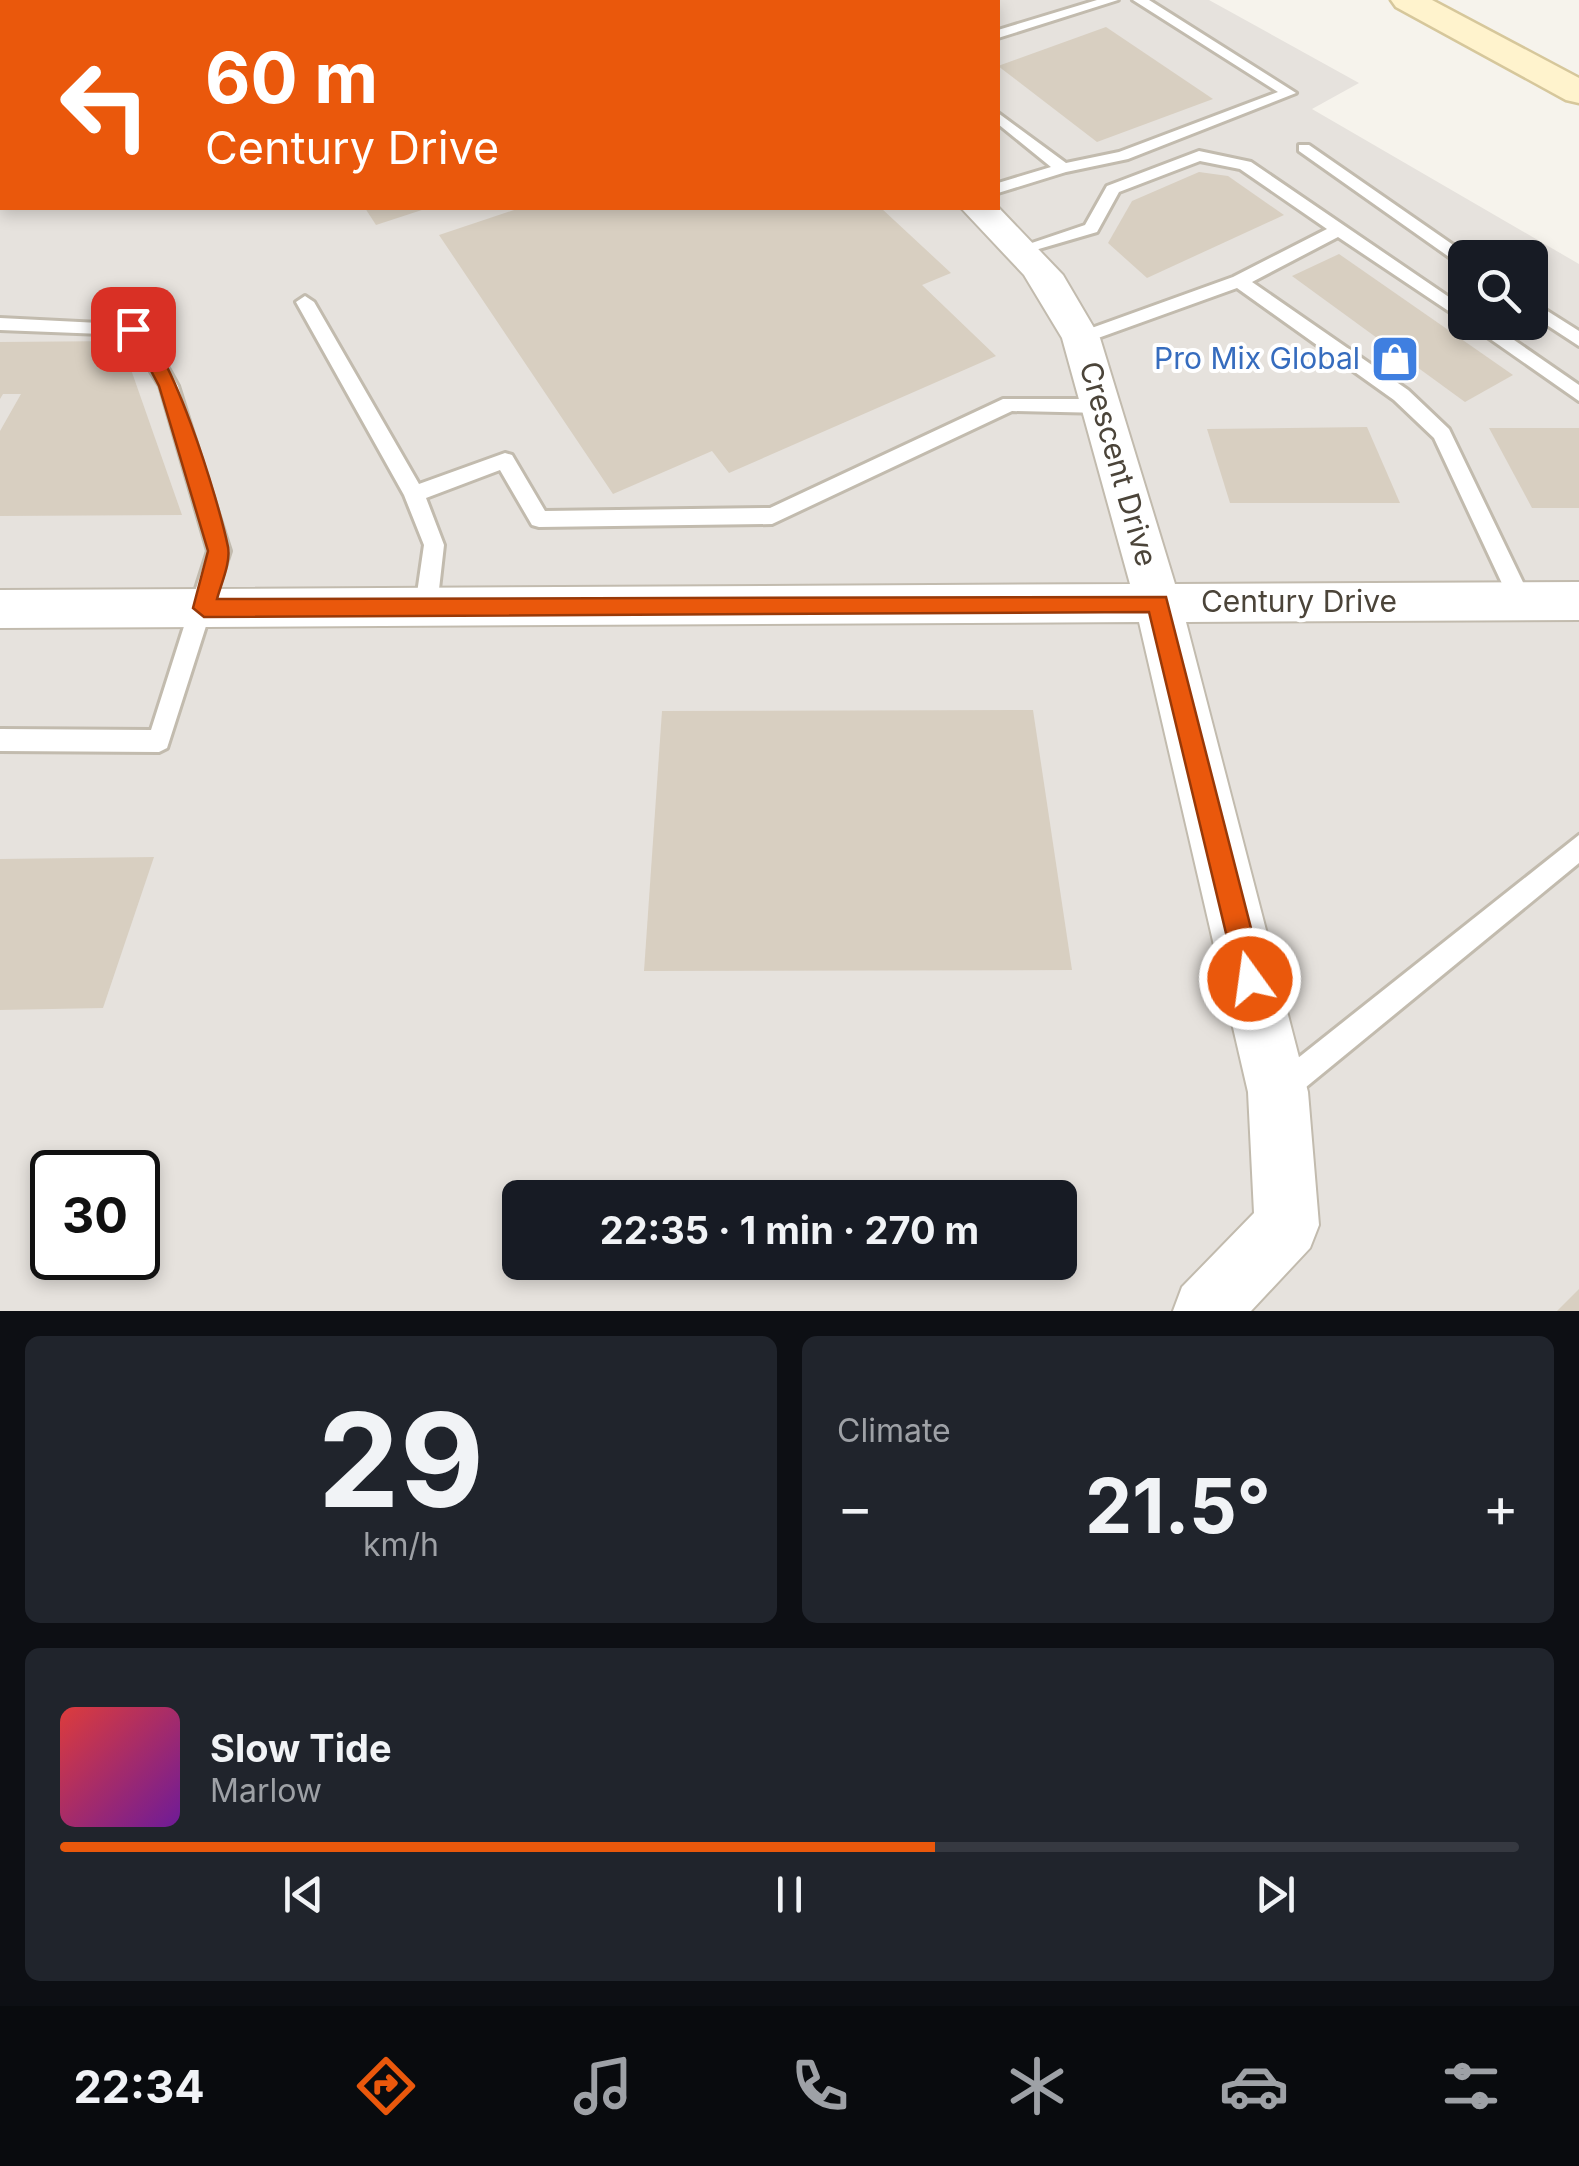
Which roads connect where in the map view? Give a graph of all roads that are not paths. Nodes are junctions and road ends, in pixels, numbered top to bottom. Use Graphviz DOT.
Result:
graph roads {
  1 [pos="1111,0"];
  2 [pos="1140,0"];
  3 [pos="1407,0"];
  4 [pos="1000,33"];
  5 [pos="1579,92"];
  6 [pos="1000,118"];
  7 [pos="1304,148"];
  8 [pos="1063,168"];
  9 [pos="1000,187"];
  10 [pos="980,210"];
  11 [pos="1339,230"];
  12 [pos="1025,248"];
  13 [pos="1448,248"];
  14 [pos="1239,282"];
  15 [pos="305,302"];
  16 [pos="1448,304"];
  17 [pos="1548,318"];
  18 [pos="0,324"];
  19 [pos="1082,338"];
  20 [pos="1501,340"];
  21 [pos="1579,340"];
  22 [pos="1579,394"];
  23 [pos="1104,406"];
  24 [pos="414,494"];
  25 [pos="1521,602"];
  26 [pos="1579,602"];
  27 [pos="1158,603"];
  28 [pos="426,607"];
  29 [pos="0,608"];
  30 [pos="204,608"];
  31 [pos="0,740"];
  32 [pos="1579,848"];
  33 [pos="1278,1092"];
  34 [pos="1206,1311"];
  1 -- 4 [label="lane"];
  2 -- 8 [label="lane"];
  3 -- 5 [label="main road"];
  6 -- 8 [label="lane"];
  7 -- 13 [label="lane"];
  8 -- 9 [label="lane"];
  10 -- 12 [label="street, Crescent Drive"];
  11 -- 12 [label="lane"];
  11 -- 14 [label="lane"];
  11 -- 16 [label="lane"];
  12 -- 19 [label="street, Crescent Drive"];
  14 -- 19 [label="lane"];
  14 -- 25 [label="lane"];
  15 -- 24 [label="lane"];
  17 -- 21 [label="lane"];
  18 -- 30 [label="lane"];
  19 -- 23 [label="street, Crescent Drive"];
  20 -- 22 [label="lane"];
  23 -- 24 [label="lane"];
  23 -- 27 [label="street, Crescent Drive"];
  24 -- 28 [label="lane"];
  25 -- 26 [label="street, Century Drive"];
  25 -- 27 [label="street, Century Drive"];
  27 -- 28 [label="street, Century Drive"];
  27 -- 33 [label="street, Crescent Drive"];
  28 -- 30 [label="street, Century Drive"];
  29 -- 30 [label="street, Century Drive"];
  30 -- 31 [label="lane"];
  32 -- 33 [label="lane"];
  33 -- 34 [label="street, Crescent Drive"];
}
